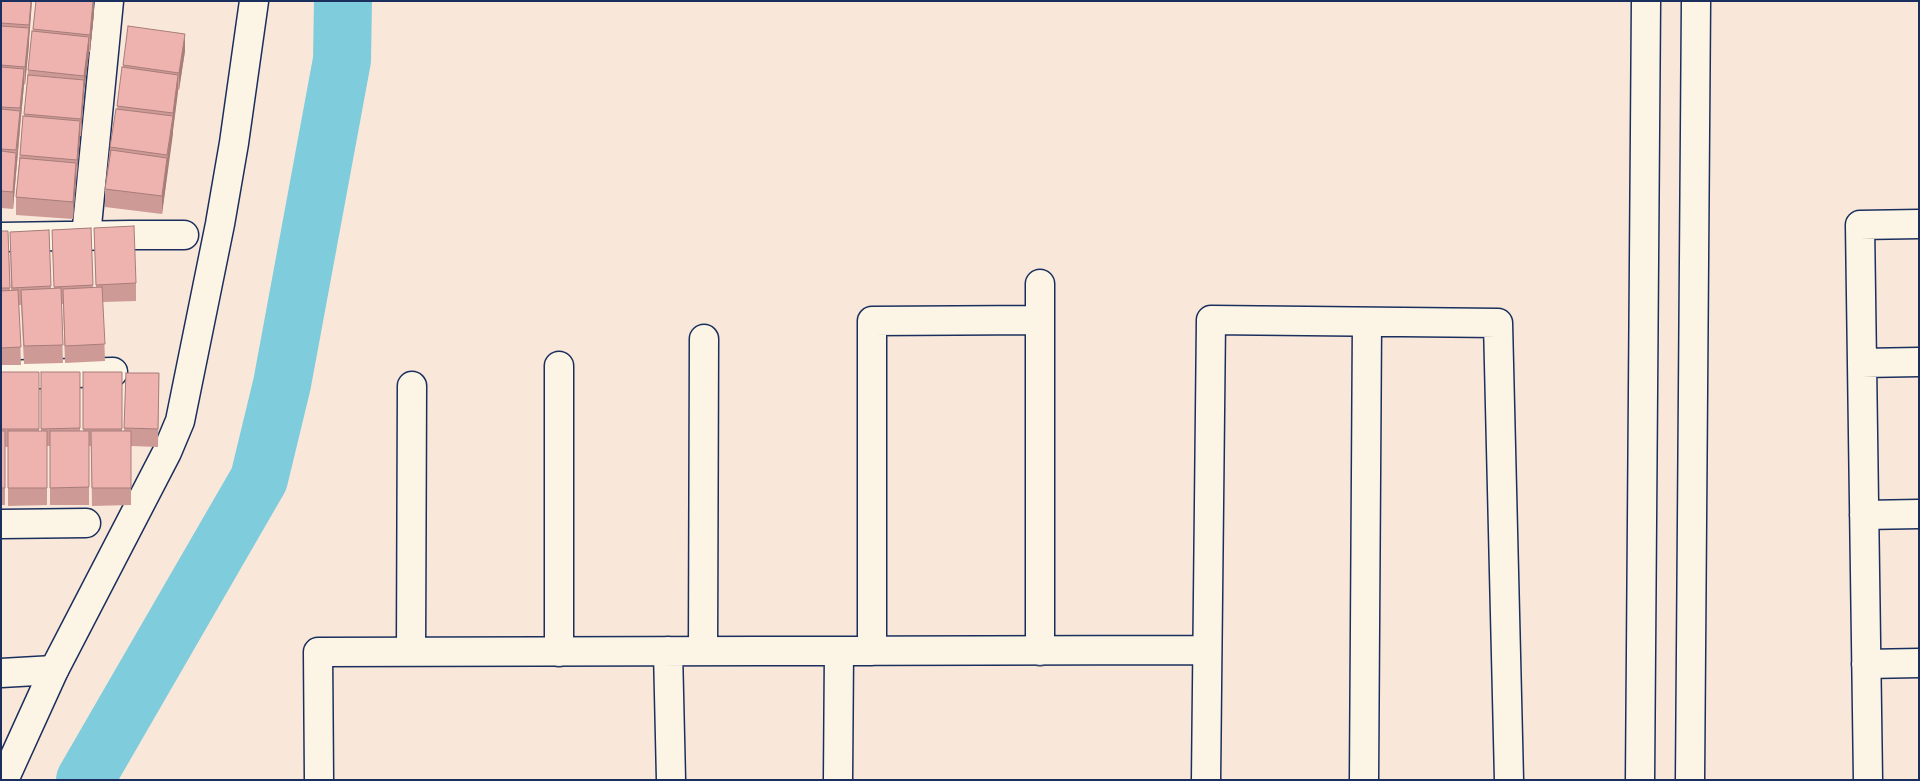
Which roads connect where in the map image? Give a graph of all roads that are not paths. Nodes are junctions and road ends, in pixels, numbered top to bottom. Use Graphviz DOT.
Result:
graph roads {
  1 [pos="109,1"];
  2 [pos="254,1"];
  3 [pos="1646,1"];
  4 [pos="1696,1"];
  5 [pos="1919,224"];
  6 [pos="184,235"];
  7 [pos="86,236"];
  8 [pos="1,238"];
  9 [pos="1040,284"];
  10 [pos="1040,320"];
  11 [pos="1367,322"];
  12 [pos="704,339"];
  13 [pos="1919,362"];
  14 [pos="1862,363"];
  15 [pos="559,366"];
  16 [pos="112,372"];
  17 [pos="1,375"];
  18 [pos="412,386"];
  19 [pos="1919,514"];
  20 [pos="1864,515"];
  21 [pos="86,522"];
  22 [pos="1,524"];
  23 [pos="1206,650"];
  24 [pos="668,651"];
  25 [pos="703,651"];
  26 [pos="839,651"];
  27 [pos="872,651"];
  28 [pos="1040,651"];
  29 [pos="411,652"];
  30 [pos="559,652"];
  31 [pos="1919,663"];
  32 [pos="1866,664"];
  33 [pos="54,670"];
  34 [pos="1,673"];
  35 [pos="4,780"];
  36 [pos="319,780"];
  37 [pos="671,780"];
  38 [pos="838,780"];
  39 [pos="1206,780"];
  40 [pos="1364,780"];
  41 [pos="1509,780"];
  42 [pos="1640,780"];
  43 [pos="1690,780"];
  44 [pos="1868,780"];
  1 -- 7 [label="street"];
  2 -- 33 [label="street"];
  3 -- 42 [label="street"];
  4 -- 43 [label="street"];
  5 -- 14 [label="street"];
  6 -- 7 [label="street"];
  7 -- 8 [label="street"];
  9 -- 10 [label="street"];
  10 -- 27 [label="street"];
  10 -- 28 [label="street"];
  11 -- 23 [label="street"];
  11 -- 40 [label="street"];
  11 -- 41 [label="street"];
  12 -- 25 [label="street"];
  13 -- 14 [label="street"];
  14 -- 20 [label="street"];
  15 -- 30 [label="street"];
  16 -- 17 [label="street"];
  18 -- 29 [label="street"];
  19 -- 20 [label="street"];
  20 -- 32 [label="street"];
  21 -- 22 [label="street"];
  23 -- 28 [label="street"];
  23 -- 39 [label="street"];
  24 -- 25 [label="street"];
  24 -- 30 [label="street"];
  24 -- 37 [label="street"];
  25 -- 26 [label="street"];
  26 -- 27 [label="street"];
  26 -- 38 [label="street"];
  27 -- 28 [label="street"];
  29 -- 30 [label="street"];
  29 -- 36 [label="street"];
  31 -- 32 [label="street"];
  32 -- 44 [label="street"];
  33 -- 34 [label="street"];
  33 -- 35 [label="street"];
}
